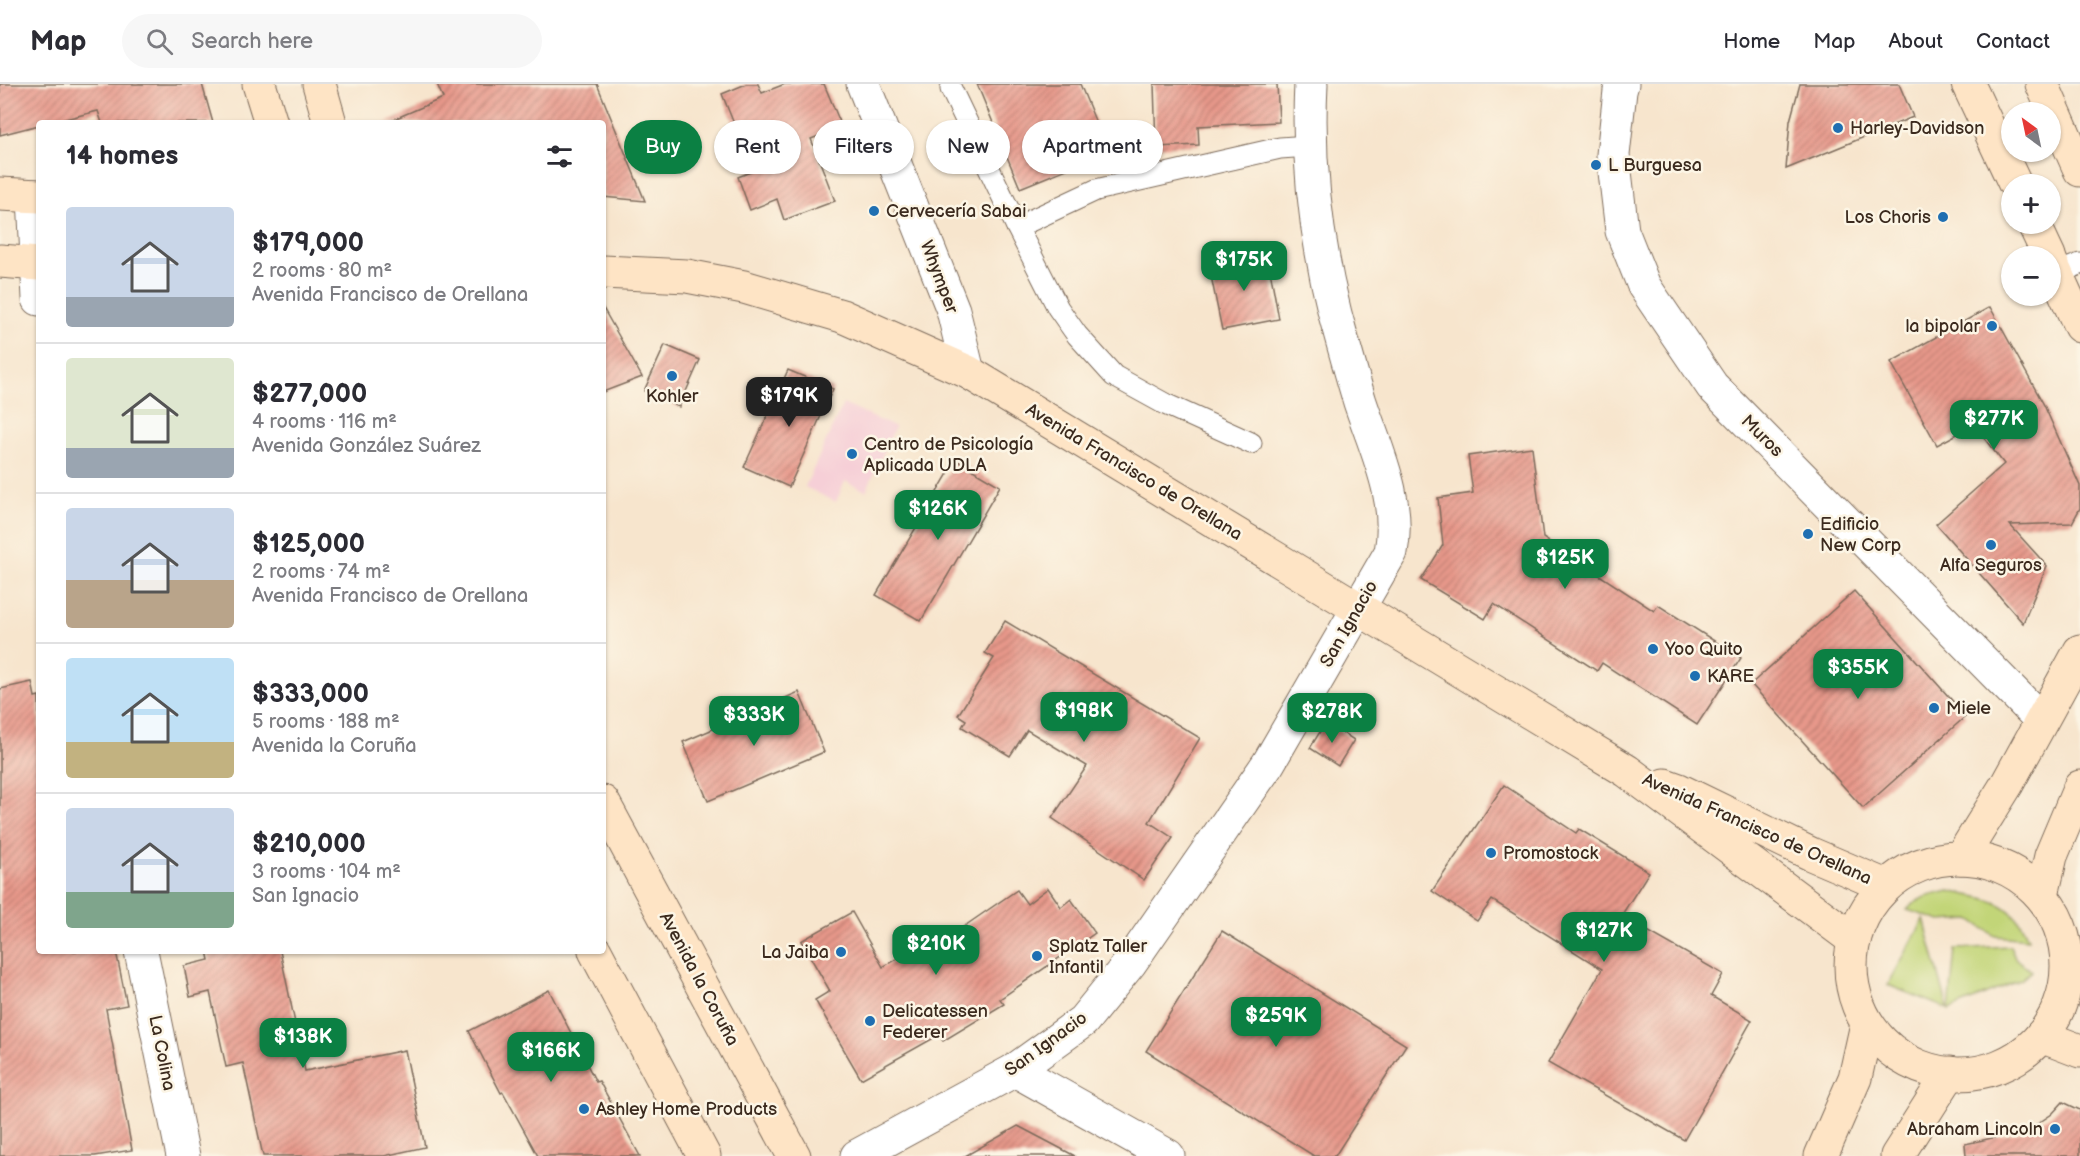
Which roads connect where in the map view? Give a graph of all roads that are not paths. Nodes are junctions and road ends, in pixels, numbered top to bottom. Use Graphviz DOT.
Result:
graph roads {
  1 [pos="259,84"];
  2 [pos="319,84"];
  3 [pos="863,84"];
  4 [pos="1311,84"];
  5 [pos="1623,84"];
  6 [pos="1968,84"];
  7 [pos="2042,84"];
  8 [pos="951,89"];
  9 [pos="271,120"];
  10 [pos="329,120"];
  11 [pos="1309,146"];
  12 [pos="2080,170"];
  13 [pos="2010,174"];
  14 [pos="0,194"];
  15 [pos="36,196"];
  16 [pos="1017,227"];
  17 [pos="0,261"];
  18 [pos="36,264"];
  19 [pos="2061,269"];
  20 [pos="606,272"];
  21 [pos="2080,326"];
  22 [pos="968,372"];
  23 [pos="1251,443"];
  24 [pos="1359,607"];
  25 [pos="2080,651"];
  26 [pos="2041,720"];
  27 [pos="1627,771"];
  28 [pos="2080,786"];
  29 [pos="606,808"];
  30 [pos="1961,858"];
  31 [pos="1886,886"];
  32 [pos="2042,895"];
  33 [pos="1854,940"];
  34 [pos="142,954"];
  35 [pos="597,954"];
  36 [pos="2073,980"];
  37 [pos="1867,1024"];
  38 [pos="2041,1036"];
  39 [pos="2080,1051"];
  40 [pos="1015,1070"];
  41 [pos="1950,1073"];
  42 [pos="183,1156"];
  43 [pos="704,1156"];
  44 [pos="794,1156"];
  45 [pos="857,1156"];
  46 [pos="1168,1156"];
  47 [pos="1821,1156"];
  48 [pos="1897,1156"];
  1 -- 9 [label="main road"];
  2 -- 10 [label="main road"];
  3 -- 22 [label="street, Whymper"];
  4 -- 11 [label="street, San Ignacio"];
  5 -- 26 [label="street, Muros"];
  6 -- 13 [label="main road"];
  7 -- 12 [label="main road"];
  8 -- 16 [label="lane"];
  11 -- 16 [label="lane"];
  11 -- 24 [label="street, San Ignacio"];
  14 -- 15 [label="main road"];
  16 -- 23 [label="lane"];
  17 -- 18 [label="main road"];
  19 -- 21 [label="main road"];
  20 -- 22 [label="main road, Avenida Francisco de Orellana"];
  22 -- 24 [label="main road, Avenida Francisco de Orellana"];
  24 -- 27 [label="main road, Avenida Francisco de Orellana"];
  24 -- 40 [label="street, San Ignacio"];
  25 -- 26 [label="main road"];
  26 -- 30 [label="main road"];
  27 -- 31 [label="main road, Avenida Francisco de Orellana"];
  27 -- 33 [label="main road, Avenida Francisco de Orellana"];
  28 -- 32 [label="main road"];
  29 -- 44 [label="main road, Avenida la Coruña"];
  30 -- 31 [label="main road"];
  30 -- 32 [label="main road"];
  31 -- 33 [label="main road"];
  32 -- 36 [label="main road"];
  33 -- 37 [label="main road"];
  34 -- 42 [label="street, La Colina"];
  35 -- 43 [label="main road"];
  36 -- 38 [label="main road"];
  37 -- 41 [label="main road"];
  37 -- 47 [label="main road"];
  38 -- 39 [label="main road"];
  38 -- 41 [label="main road"];
  40 -- 45 [label="street, San Ignacio"];
  40 -- 46 [label="street"];
  41 -- 48 [label="main road"];
}
